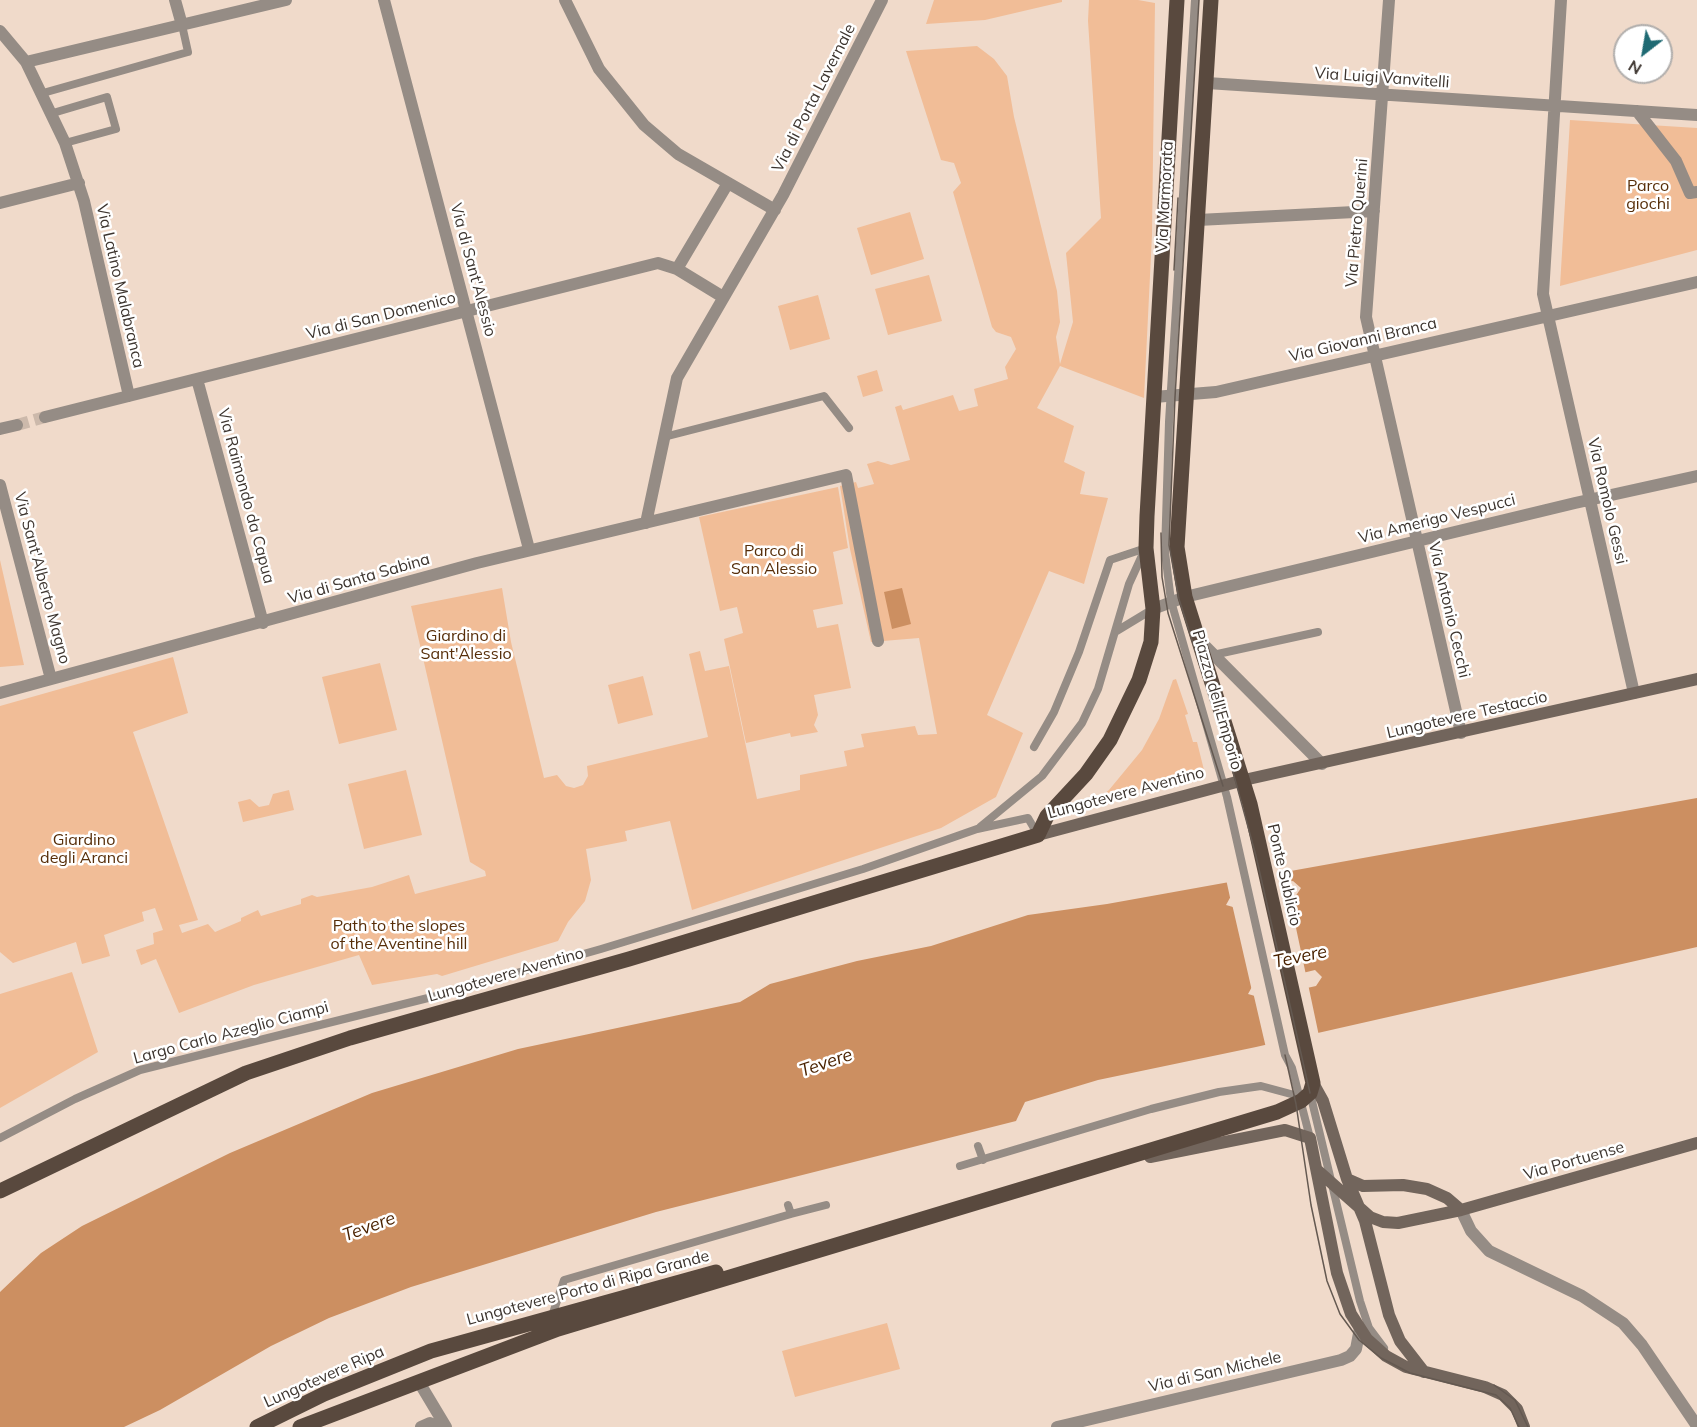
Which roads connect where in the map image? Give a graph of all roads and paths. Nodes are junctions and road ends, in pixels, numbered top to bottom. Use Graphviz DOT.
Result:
graph roads {
  1 [pos="175,0"];
  2 [pos="286,0"];
  3 [pos="384,0"];
  4 [pos="565,0"];
  5 [pos="882,0"];
  6 [pos="1177,0"];
  7 [pos="1195,0"];
  8 [pos="1211,0"];
  9 [pos="1389,0"];
  10 [pos="1561,0"];
  11 [pos="182,25"];
  12 [pos="0,31"];
  13 [pos="26,63"];
  14 [pos="1207,82"];
  15 [pos="43,93"];
  16 [pos="1384,94"];
  17 [pos="1554,105"];
  18 [pos="1637,111"];
  19 [pos="52,113"];
  20 [pos="1697,115"];
  21 [pos="65,142"];
  22 [pos="79,183"];
  23 [pos="728,183"];
  24 [pos="1697,192"];
  25 [pos="0,203"];
  26 [pos="775,210"];
  27 [pos="1374,211"];
  28 [pos="1198,220"];
  29 [pos="677,269"];
  30 [pos="1697,282"];
  31 [pos="723,297"];
  32 [pos="468,311"];
  33 [pos="1547,315"];
  34 [pos="1374,354"];
  35 [pos="196,379"];
  36 [pos="129,396"];
  37 [pos="1178,396"];
  38 [pos="1154,397"];
  39 [pos="45,417"];
  40 [pos="17,425"];
  41 [pos="849,428"];
  42 [pos="0,429"];
  43 [pos="664,437"];
  44 [pos="1697,476"];
  45 [pos="0,485"];
  46 [pos="1590,500"];
  47 [pos="646,523"];
  48 [pos="1416,542"];
  49 [pos="1146,548"];
  50 [pos="529,549"];
  51 [pos="1173,564"];
  52 [pos="1178,599"];
  53 [pos="1153,609"];
  54 [pos="263,623"];
  55 [pos="1115,632"];
  56 [pos="1318,632"];
  57 [pos="1199,640"];
  58 [pos="878,641"];
  59 [pos="1213,654"];
  60 [pos="51,679"];
  61 [pos="1697,679"];
  62 [pos="0,693"];
  63 [pos="1634,693"];
  64 [pos="1461,733"];
  65 [pos="1034,747"];
  66 [pos="1322,764"];
  67 [pos="1224,786"];
  68 [pos="1246,788"];
  69 [pos="977,829"];
  70 [pos="1038,835"];
  71 [pos="354,1017"];
  72 [pos="1307,1097"];
  73 [pos="0,1138"];
  74 [pos="1310,1138"];
  75 [pos="1697,1143"];
  76 [pos="978,1146"];
  77 [pos="983,1160"];
  78 [pos="960,1166"];
  79 [pos="1317,1170"];
  80 [pos="1070,1173"];
  81 [pos="1347,1179"];
  82 [pos="1332,1184"];
  83 [pos="0,1191"];
  84 [pos="826,1205"];
  85 [pos="1361,1209"];
  86 [pos="1461,1210"];
  87 [pos="784,1259"];
  88 [pos="552,1316"];
  89 [pos="1360,1329"];
  90 [pos="405,1362"];
  91 [pos="1423,1370"];
  92 [pos="419,1382"];
  93 [pos="1697,1426"];
  94 [pos="257,1427"];
  95 [pos="300,1427"];
  96 [pos="421,1427"];
  97 [pos="438,1427"];
  98 [pos="447,1427"];
  99 [pos="1057,1427"];
  100 [pos="1524,1427"];
  1 -- 11 [label="street"];
  2 -- 11 [label="street"];
  3 -- 32 [label="street, Via di Sant'Alessio"];
  4 -- 23 [label="street"];
  5 -- 26 [label="street, Via di Porta Lavernale"];
  6 -- 38 [label="main road, Via Marmorata"];
  7 -- 37 [label="lane, Via Marmorata"];
  8 -- 14 [label="main road, Via Marmorata"];
  9 -- 16 [label="street, Via Pietro Querini"];
  10 -- 17 [label="street, Via Romolo Gessi"];
  11 -- 13 [label="street"];
  11 -- 15 [label="lane"];
  12 -- 13 [label="street, Via Latino Malabranca"];
  13 -- 15 [label="street, Via Latino Malabranca"];
  14 -- 16 [label="street, Via Luigi Vanvitelli"];
  14 -- 28 [label="main road, Via Marmorata"];
  15 -- 19 [label="street, Via Latino Malabranca"];
  16 -- 17 [label="street, Via Luigi Vanvitelli"];
  16 -- 27 [label="street, Via Pietro Querini"];
  17 -- 18 [label="street, Via Luigi Vanvitelli"];
  17 -- 33 [label="street, Via Romolo Gessi"];
  18 -- 20 [label="street, Via Luigi Vanvitelli"];
  18 -- 24 [label="street"];
  19 -- 21 [label="street, Via Latino Malabranca"];
  19 -- 21 [label="lane"];
  21 -- 22 [label="street, Via Latino Malabranca"];
  22 -- 25 [label="street"];
  22 -- 36 [label="street, Via Latino Malabranca"];
  23 -- 26 [label="street"];
  23 -- 29 [label="street"];
  26 -- 31 [label="street, Via di Porta Lavernale"];
  27 -- 28 [label="street"];
  27 -- 34 [label="street, Via Pietro Querini"];
  28 -- 37 [label="main road, Via Marmorata"];
  29 -- 31 [label="street"];
  29 -- 32 [label="street, Via di San Domenico"];
  30 -- 33 [label="street, Via Giovanni Branca"];
  31 -- 43 [label="street"];
  32 -- 35 [label="street, Via di San Domenico"];
  32 -- 50 [label="street, Via di Sant'Alessio"];
  33 -- 34 [label="street, Via Giovanni Branca"];
  33 -- 46 [label="street, Via Romolo Gessi"];
  34 -- 37 [label="street, Via Giovanni Branca"];
  34 -- 48 [label="street, Via Antonio Cecchi"];
  35 -- 36 [label="street, Via di San Domenico"];
  35 -- 54 [label="street, Via Raimondo da Capua"];
  36 -- 39 [label="street, Via di San Domenico"];
  37 -- 38 [label="street"];
  37 -- 51 [label="main road, Via Marmorata"];
  38 -- 49 [label="main road, Via Marmorata"];
  40 -- 42 [label="street"];
  41 -- 43 [label="lane"];
  43 -- 47 [label="street"];
  44 -- 46 [label="street, Via Amerigo Vespucci"];
  45 -- 60 [label="street, Via Sant'Alberto Magno"];
  46 -- 48 [label="street, Via Amerigo Vespucci"];
  46 -- 63 [label="street, Via Romolo Gessi"];
  47 -- 50 [label="street, Via di Santa Sabina"];
  47 -- 58 [label="street"];
  48 -- 52 [label="street, Via Amerigo Vespucci"];
  48 -- 64 [label="street, Via Antonio Cecchi"];
  49 -- 53 [label="main road, Via Marmorata"];
  49 -- 55 [label="lane"];
  49 -- 65 [label="lane"];
  50 -- 54 [label="street, Via di Santa Sabina"];
  51 -- 52 [label="main road, Piazza dell'Emporio"];
  52 -- 53 [label="street"];
  52 -- 57 [label="main road, Piazza dell'Emporio"];
  52 -- 67 [label="lane, Piazza dell'Emporio"];
  53 -- 55 [label="lane"];
  53 -- 70 [label="main road"];
  54 -- 60 [label="street, Via di Santa Sabina"];
  55 -- 69 [label="lane"];
  56 -- 59 [label="lane"];
  57 -- 59 [label="street, Piazza dell'Emporio"];
  57 -- 68 [label="main road, Piazza dell'Emporio"];
  59 -- 66 [label="street, Piazza dell'Emporio"];
  60 -- 62 [label="street"];
  61 -- 63 [label="main road, Lungotevere Testaccio"];
  63 -- 64 [label="main road, Lungotevere Testaccio"];
  64 -- 66 [label="main road, Lungotevere Testaccio"];
  66 -- 68 [label="main road, Lungotevere Testaccio"];
  67 -- 68 [label="main road, Piazza dell'Emporio"];
  67 -- 70 [label="main road, Lungotevere Aventino"];
  67 -- 72 [label="lane"];
  68 -- 72 [label="main road, Ponte Sublicio"];
  69 -- 70 [label="lane, Lungotevere Aventino"];
  69 -- 71 [label="lane, Lungotevere Aventino"];
  70 -- 83 [label="main road, Lungotevere Aventino"];
  71 -- 73 [label="lane, Largo Carlo Azeglio Ciampi"];
  72 -- 74 [label="lane"];
  72 -- 77 [label="lane"];
  72 -- 80 [label="main road, Lungotevere Porto di Ripa Grande"];
  72 -- 81 [label="main road"];
  72 -- 82 [label="lane"];
  74 -- 79 [label="main road"];
  74 -- 80 [label="main road, Lungotevere Porto di Ripa Grande"];
  75 -- 86 [label="main road, Via Portuense"];
  76 -- 77 [label="lane"];
  77 -- 78 [label="lane"];
  79 -- 82 [label="main road"];
  79 -- 89 [label="main road"];
  80 -- 87 [label="main road, Lungotevere Porto di Ripa Grande"];
  81 -- 85 [label="main road"];
  81 -- 86 [label="main road"];
  82 -- 85 [label="main road"];
  82 -- 91 [label="lane"];
  84 -- 88 [label="lane"];
  85 -- 86 [label="main road, Via Portuense"];
  85 -- 91 [label="main road"];
  86 -- 93 [label="street"];
  87 -- 88 [label="main road, Lungotevere Porto di Ripa Grande"];
  87 -- 92 [label="main road, Lungotevere Porto di Ripa Grande"];
  88 -- 90 [label="main road, Lungotevere Porto di Ripa Grande"];
  89 -- 91 [label="main road"];
  89 -- 99 [label="street, Via di San Michele"];
  90 -- 94 [label="main road, Lungotevere Ripa"];
  91 -- 100 [label="main road"];
  92 -- 95 [label="main road"];
  92 -- 98 [label="street"];
  96 -- 97 [label="street"];
}
